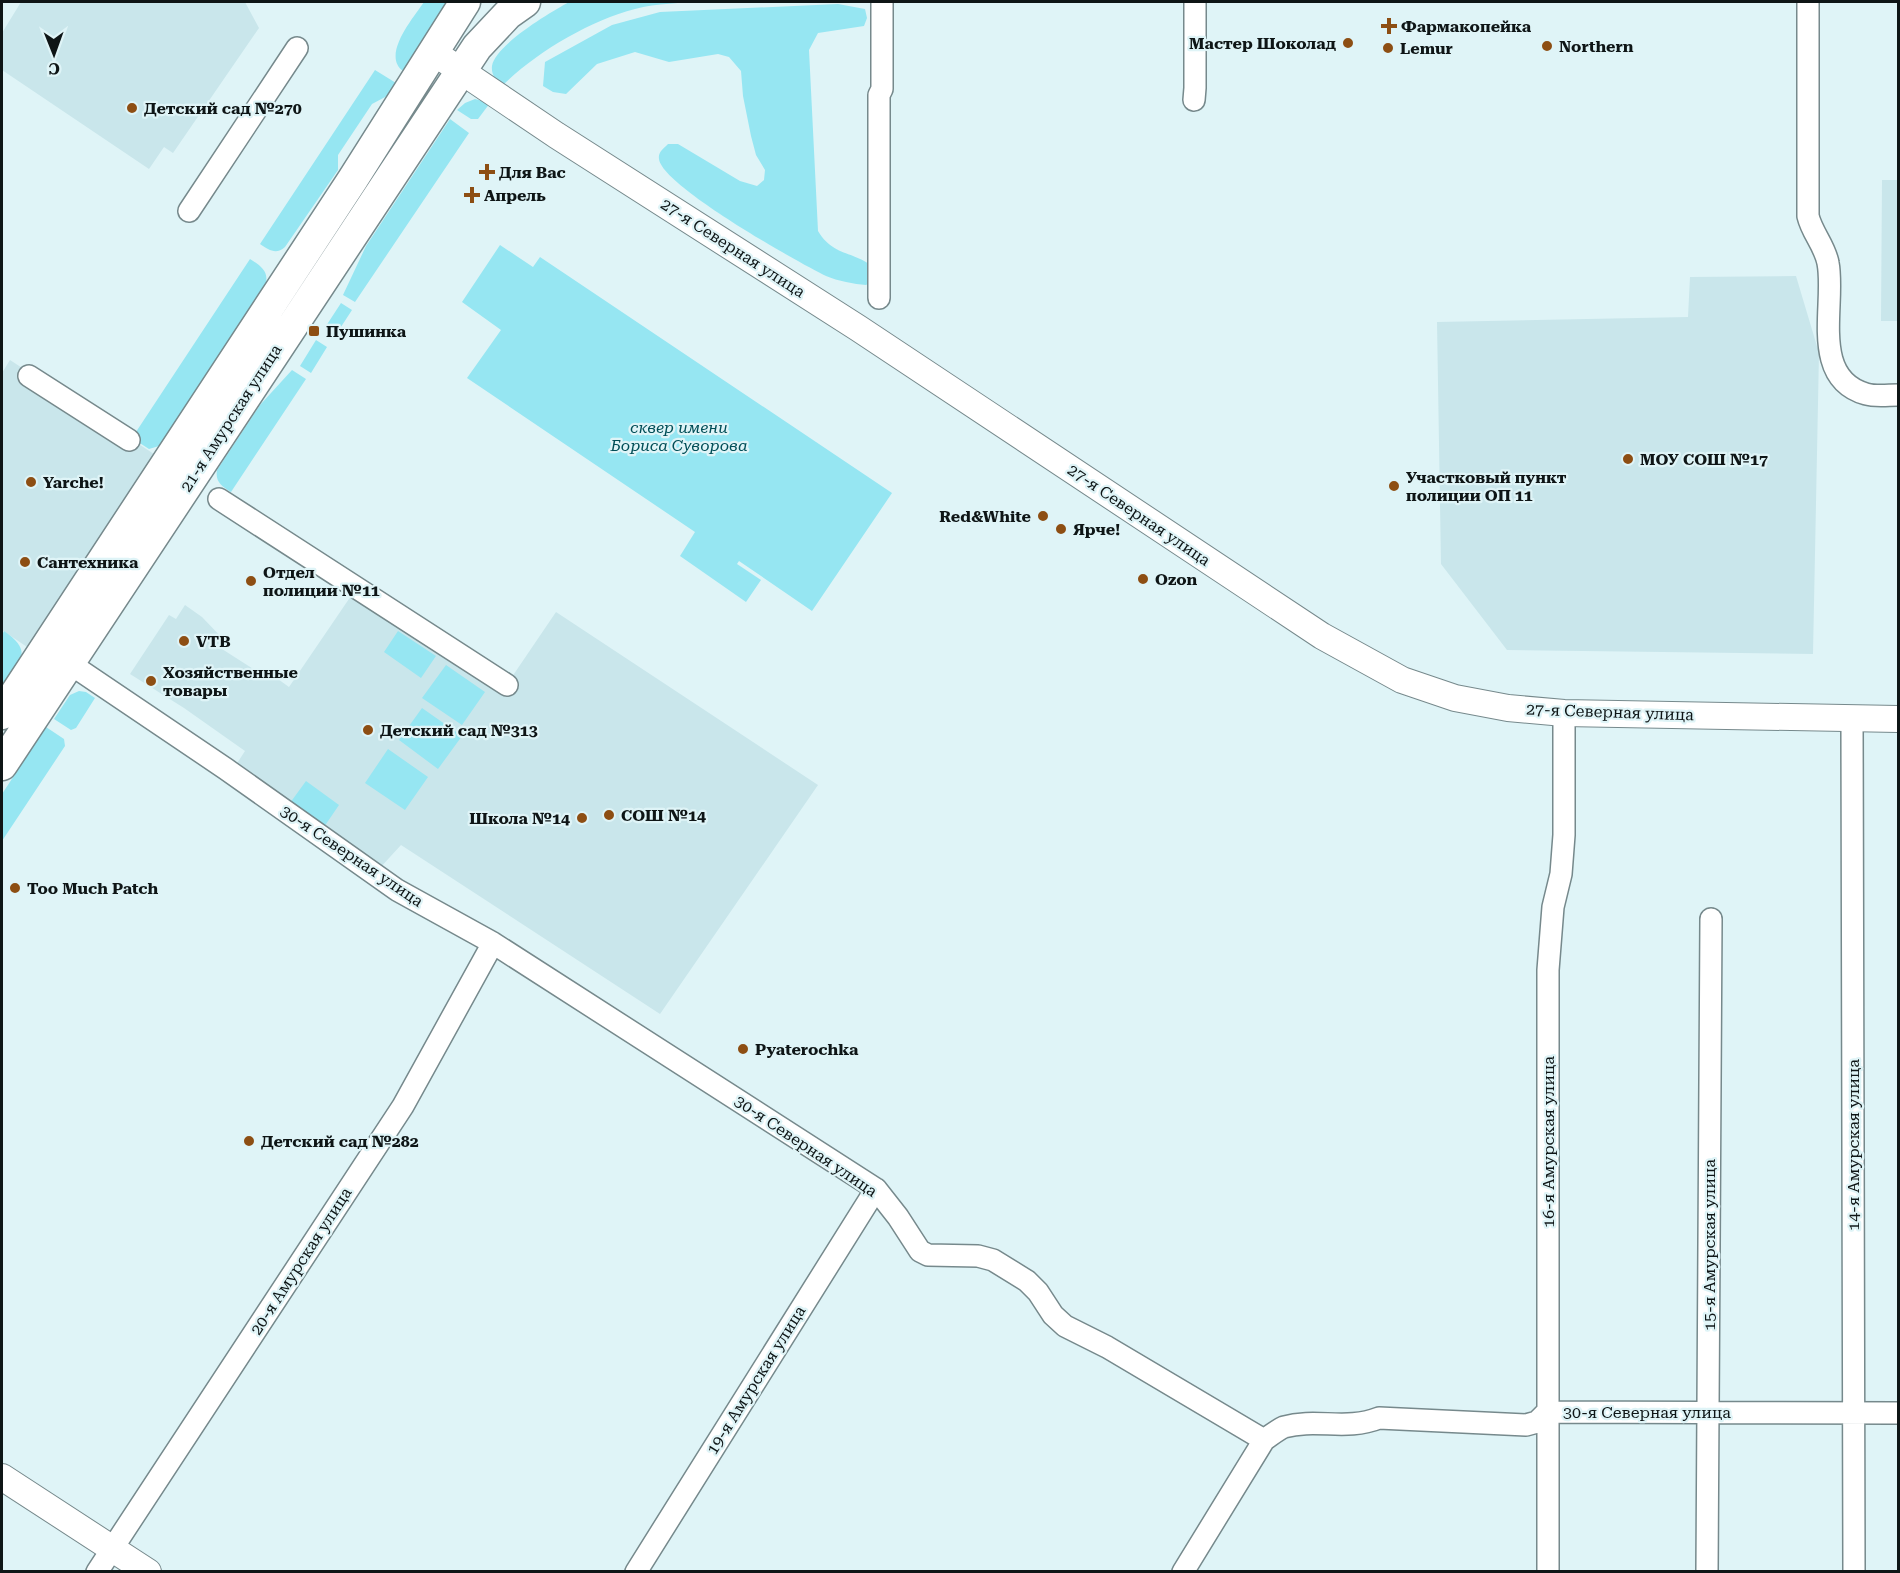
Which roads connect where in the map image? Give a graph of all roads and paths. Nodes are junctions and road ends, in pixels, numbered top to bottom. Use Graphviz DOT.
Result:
graph roads {
  1 [pos="465,2"];
  2 [pos="525,2"];
  3 [pos="882,2"];
  4 [pos="1195,2"];
  5 [pos="1808,2"];
  6 [pos="297,48"];
  7 [pos="433,52"];
  8 [pos="461,71"];
  9 [pos="1194,100"];
  10 [pos="189,211"];
  11 [pos="879,298"];
  12 [pos="30,376"];
  13 [pos="1899,395"];
  14 [pos="129,441"];
  15 [pos="219,499"];
  16 [pos="69,663"];
  17 [pos="507,685"];
  18 [pos="1564,713"];
  19 [pos="2,714"];
  20 [pos="1852,718"];
  21 [pos="1899,719"];
  22 [pos="2,765"];
  23 [pos="1710,919"];
  24 [pos="493,943"];
  25 [pos="876,1189"];
  26 [pos="1547,1412"];
  27 [pos="1707,1412"];
  28 [pos="1854,1413"];
  29 [pos="1899,1413"];
  30 [pos="1264,1440"];
  31 [pos="2,1477"];
  32 [pos="112,1548"];
  33 [pos="96,1572"];
  34 [pos="148,1572"];
  35 [pos="636,1572"];
  36 [pos="1183,1572"];
  37 [pos="1548,1572"];
  38 [pos="1707,1572"];
  39 [pos="1854,1572"];
  1 -- 7 [label="main road, 21-я Амурская улица"];
  2 -- 8 [label="main road, 21-я Амурская улица"];
  3 -- 11 [label="street"];
  4 -- 9 [label="street"];
  5 -- 13 [label="street"];
  6 -- 10 [label="street"];
  7 -- 8 [label="street, 27-я Северная улица"];
  7 -- 19 [label="main road, 21-я Амурская улица"];
  8 -- 16 [label="main road, 21-я Амурская улица"];
  8 -- 18 [label="street, 27-я Северная улица"];
  12 -- 14 [label="street"];
  15 -- 17 [label="street"];
  16 -- 22 [label="main road, 21-я Амурская улица"];
  16 -- 24 [label="street, 30-я Северная улица"];
  18 -- 20 [label="street, 27-я Северная улица"];
  18 -- 26 [label="street, 16-я Амурская улица"];
  20 -- 21 [label="street, 27-я Северная улица"];
  20 -- 28 [label="street, 14-я Амурская улица"];
  23 -- 27 [label="street, 15-я Амурская улица"];
  24 -- 25 [label="street, 30-я Северная улица"];
  24 -- 32 [label="street, 20-я Амурская улица"];
  25 -- 30 [label="street, 30-я Северная улица"];
  25 -- 35 [label="street, 19-я Амурская улица"];
  26 -- 27 [label="street, 30-я Северная улица"];
  26 -- 30 [label="street, 30-я Северная улица"];
  26 -- 37 [label="street, 16-я Амурская улица"];
  27 -- 28 [label="street, 30-я Северная улица"];
  27 -- 38 [label="street, 15-я Амурская улица"];
  28 -- 29 [label="street, 30-я Северная улица"];
  28 -- 39 [label="street, 14-я Амурская улица"];
  30 -- 36 [label="street"];
  31 -- 32 [label="street"];
  32 -- 33 [label="street, 20-я Амурская улица"];
  32 -- 34 [label="street"];
}
